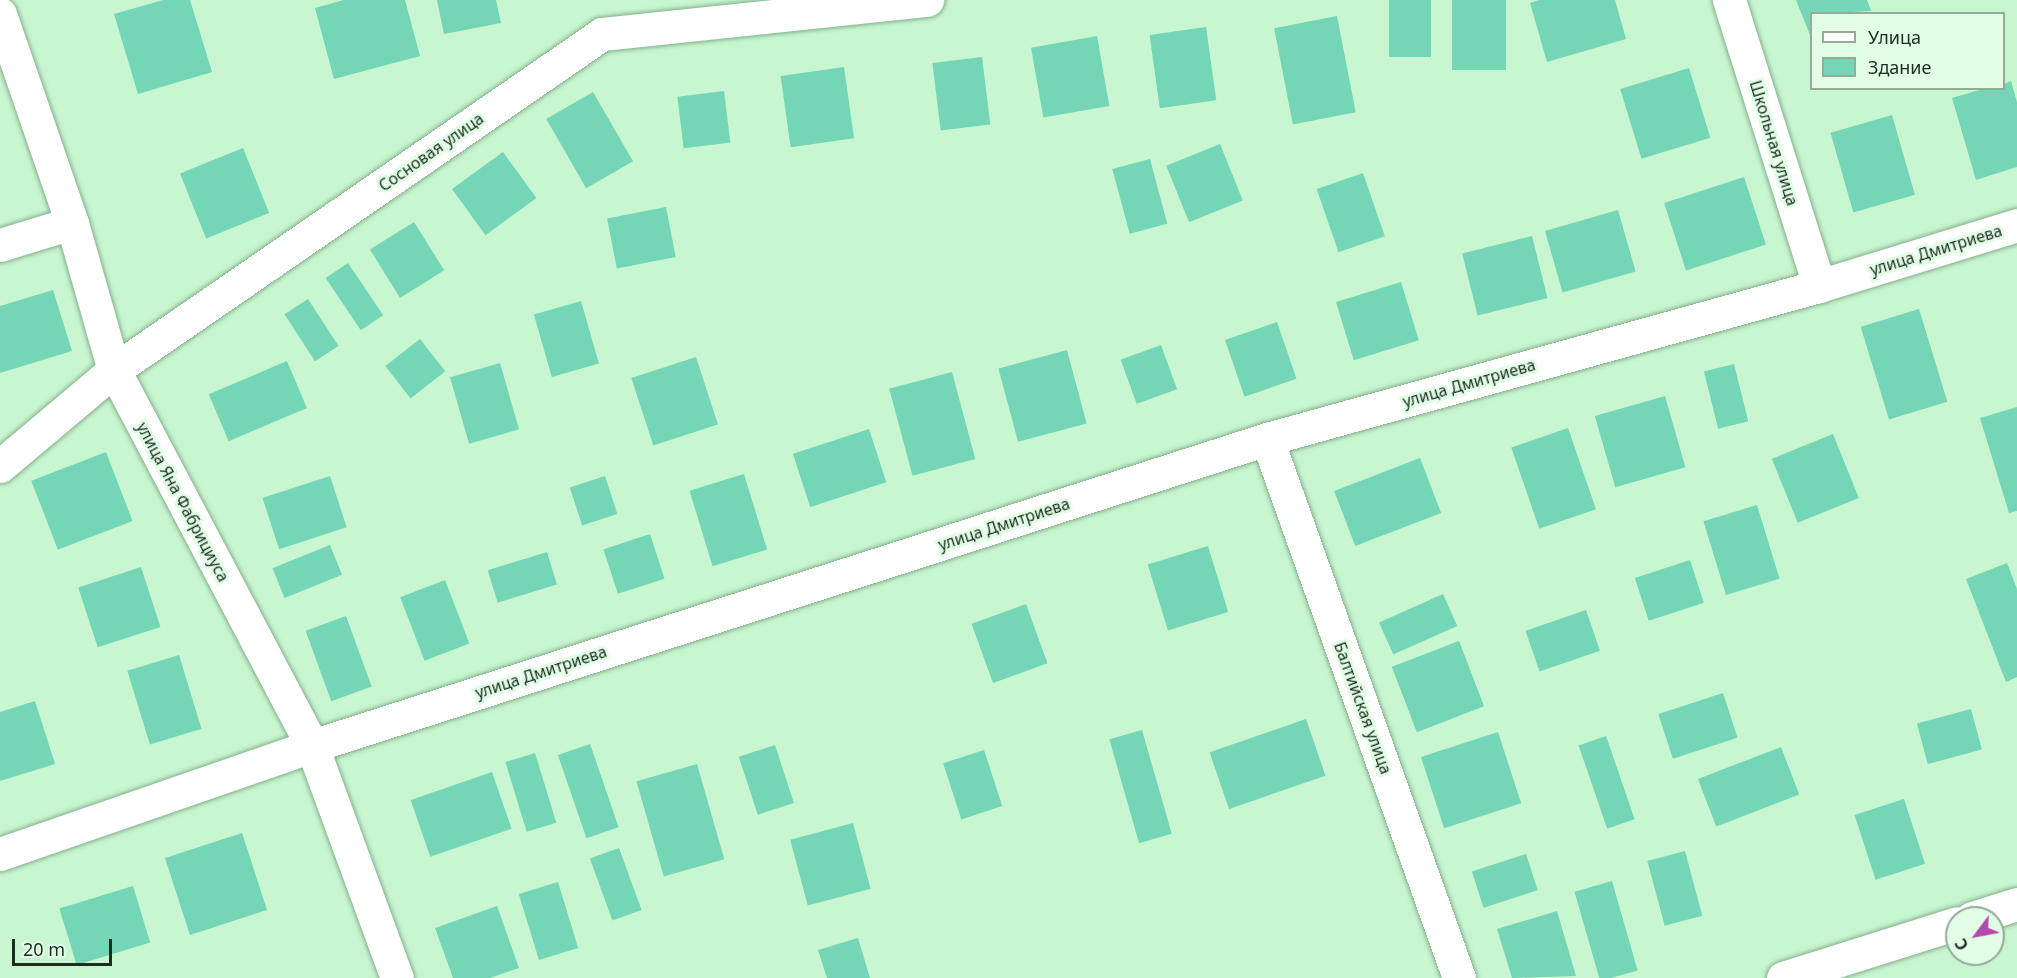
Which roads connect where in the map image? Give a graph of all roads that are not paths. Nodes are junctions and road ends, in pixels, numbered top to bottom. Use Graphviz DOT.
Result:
graph roads {
  1 [pos="927,0"];
  2 [pos="1729,0"];
  3 [pos="0,14"];
  4 [pos="72,223"];
  5 [pos="2017,225"];
  6 [pos="0,245"];
  7 [pos="1819,286"];
  8 [pos="114,370"];
  9 [pos="1266,439"];
  10 [pos="0,466"];
  11 [pos="312,746"];
  12 [pos="0,854"];
  13 [pos="1945,927"];
  14 [pos="397,978"];
  15 [pos="1459,978"];
  16 [pos="1783,978"];
  1 -- 8 [label="street, Сосновая улица"];
  2 -- 7 [label="street, Школьная улица"];
  3 -- 4 [label="street, улица Яна Фабрициуса"];
  4 -- 6 [label="street"];
  4 -- 8 [label="street, улица Яна Фабрициуса"];
  5 -- 7 [label="street, улица Дмитриева"];
  7 -- 9 [label="street, улица Дмитриева"];
  8 -- 10 [label="street, Сосновая улица"];
  8 -- 11 [label="street, улица Яна Фабрициуса"];
  9 -- 11 [label="street, улица Дмитриева"];
  9 -- 15 [label="street, Балтийская улица"];
  11 -- 12 [label="street, улица Дмитриева"];
  11 -- 14 [label="street, улица Яна Фабрициуса"];
  13 -- 16 [label="street"];
}
